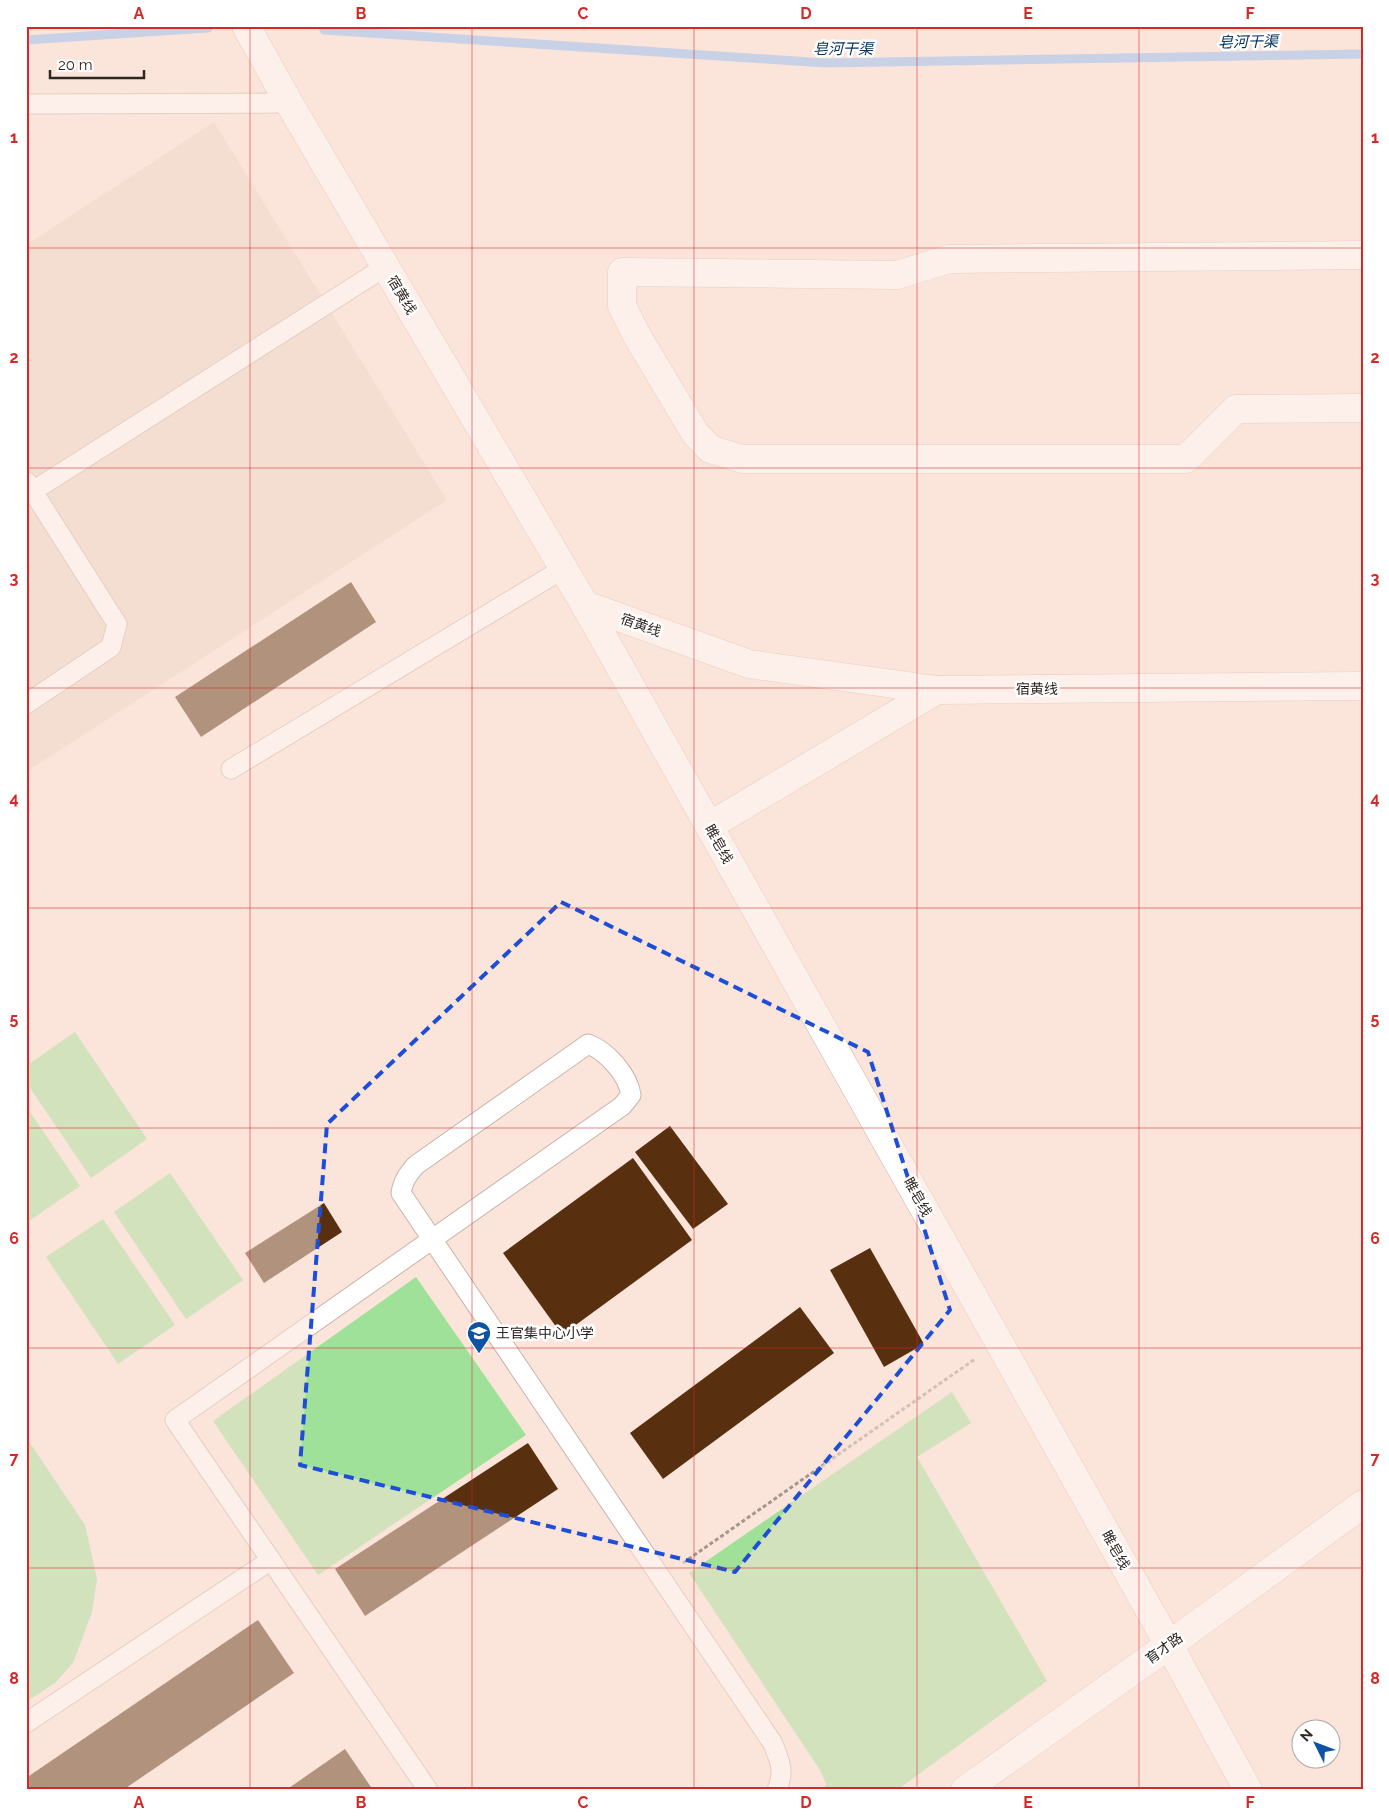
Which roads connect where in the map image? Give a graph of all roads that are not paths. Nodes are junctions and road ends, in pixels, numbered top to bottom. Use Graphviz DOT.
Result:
graph roads {
  1 [pos="246,26"];
  2 [pos="289,103"];
  3 [pos="26,104"];
  4 [pos="1363,255"];
  5 [pos="385,267"];
  6 [pos="1363,408"];
  7 [pos="30,486"];
  8 [pos="563,569"];
  9 [pos="585,605"];
  10 [pos="1363,686"];
  11 [pos="937,690"];
  12 [pos="26,704"];
  13 [pos="231,769"];
  14 [pos="709,826"];
  15 [pos="432,1239"];
  16 [pos="1363,1504"];
  17 [pos="271,1560"];
  18 [pos="1169,1645"];
  19 [pos="26,1723"];
  20 [pos="428,1790"];
  21 [pos="777,1790"];
  22 [pos="965,1790"];
  23 [pos="1248,1790"];
  1 -- 2 [label="main road, 宿黄线"];
  2 -- 3 [label="lane"];
  2 -- 5 [label="main road, 宿黄线"];
  4 -- 6 [label="main road"];
  5 -- 7 [label="lane"];
  5 -- 8 [label="main road, 宿黄线"];
  7 -- 12 [label="lane"];
  8 -- 9 [label="main road, 宿黄线"];
  8 -- 13 [label="lane"];
  9 -- 11 [label="main road, 宿黄线"];
  9 -- 14 [label="main road, 睢皂线"];
  10 -- 11 [label="main road, 宿黄线"];
  11 -- 14 [label="main road"];
  14 -- 18 [label="main road, 睢皂线"];
  15 -- 15 [label="lane"];
  15 -- 17 [label="lane"];
  15 -- 21 [label="lane"];
  16 -- 18 [label="main road, 育才路"];
  17 -- 19 [label="lane"];
  17 -- 20 [label="lane"];
  18 -- 22 [label="main road, 育才路"];
  18 -- 23 [label="main road, 睢皂线"];
}
